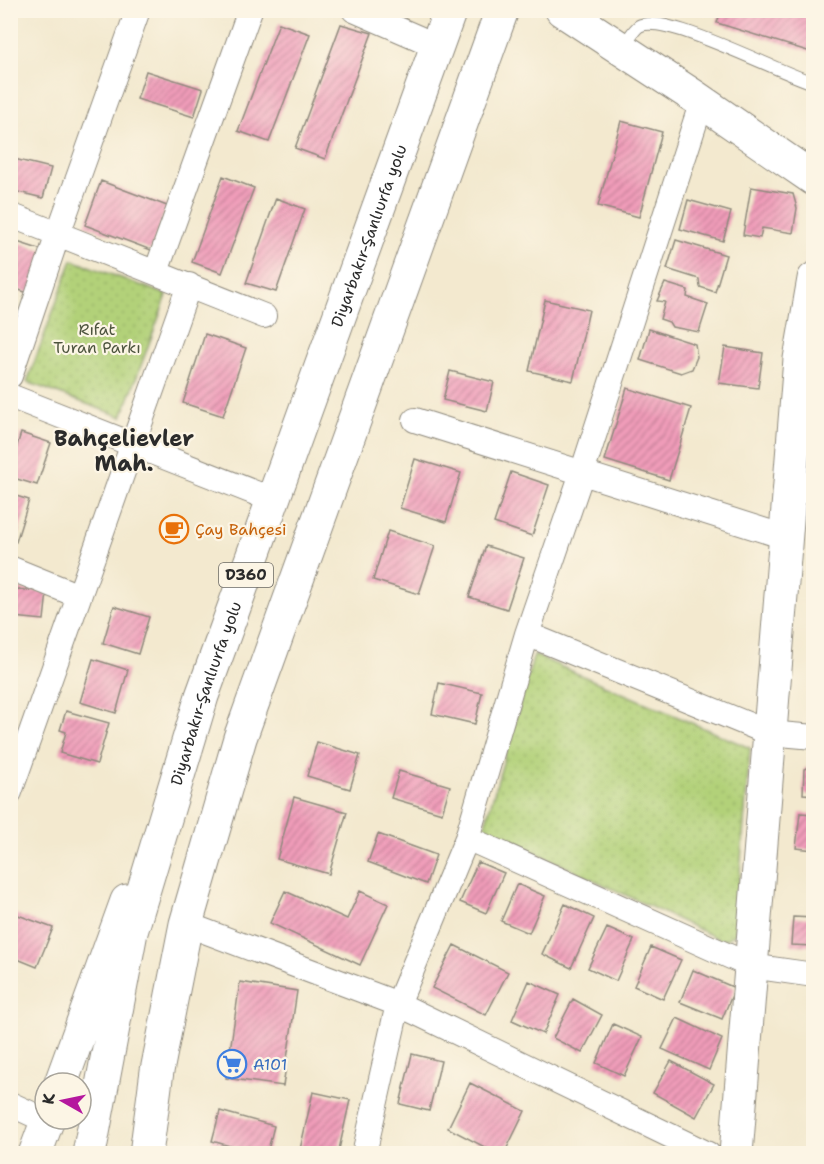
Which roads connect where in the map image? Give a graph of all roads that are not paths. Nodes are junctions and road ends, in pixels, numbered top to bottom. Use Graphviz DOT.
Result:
graph roads {
  1 [pos="138,10"];
  2 [pos="250,10"];
  3 [pos="354,10"];
  4 [pos="450,10"];
  5 [pos="502,10"];
  6 [pos="562,10"];
  7 [pos="436,46"];
  8 [pos="621,49"];
  9 [pos="813,82"];
  10 [pos="702,101"];
  11 [pos="813,179"];
  12 [pos="10,215"];
  13 [pos="58,234"];
  14 [pos="156,272"];
  15 [pos="813,279"];
  16 [pos="189,285"];
  17 [pos="264,316"];
  18 [pos="807,360"];
  19 [pos="10,376"];
  20 [pos="10,396"];
  21 [pos="415,420"];
  22 [pos="132,446"];
  23 [pos="582,473"];
  24 [pos="273,500"];
  25 [pos="785,537"];
  26 [pos="10,568"];
  27 [pos="79,596"];
  28 [pos="527,634"];
  29 [pos="202,696"];
  30 [pos="769,733"];
  31 [pos="813,737"];
  32 [pos="15,761"];
  33 [pos="10,792"];
  34 [pos="467,838"];
  35 [pos="186,924"];
  36 [pos="751,966"];
  37 [pos="813,975"];
  38 [pos="398,1004"];
  39 [pos="65,1071"];
  40 [pos="10,1104"];
  41 [pos="33,1114"];
  42 [pos="44,1131"];
  43 [pos="35,1154"];
  44 [pos="89,1154"];
  45 [pos="146,1154"];
  46 [pos="364,1154"];
  47 [pos="708,1154"];
  48 [pos="736,1154"];
  1 -- 13 [label="street"];
  2 -- 14 [label="street"];
  3 -- 7 [label="street"];
  4 -- 7 [label="main road, Diyarbakır-Şanlıurfa yolu / D360"];
  5 -- 35 [label="main road, D360"];
  6 -- 8 [label="main road"];
  7 -- 24 [label="main road, Diyarbakır-Şanlıurfa yolu / D360"];
  8 -- 9 [label="lane"];
  8 -- 10 [label="main road"];
  10 -- 11 [label="main road"];
  10 -- 23 [label="street"];
  12 -- 13 [label="street"];
  13 -- 14 [label="street"];
  13 -- 19 [label="street"];
  14 -- 16 [label="street"];
  15 -- 18 [label="main road"];
  16 -- 17 [label="street"];
  16 -- 22 [label="street"];
  18 -- 25 [label="main road"];
  20 -- 22 [label="street"];
  21 -- 23 [label="street"];
  22 -- 24 [label="street"];
  22 -- 27 [label="street"];
  23 -- 25 [label="street"];
  23 -- 28 [label="street"];
  24 -- 29 [label="main road, Diyarbakır-Şanlıurfa yolu / D360"];
  25 -- 30 [label="main road"];
  26 -- 27 [label="street"];
  27 -- 32 [label="street"];
  28 -- 30 [label="street"];
  28 -- 34 [label="street"];
  29 -- 39 [label="main road"];
  29 -- 44 [label="main road, Diyarbakır-Şanlıurfa yolu / D360"];
  30 -- 31 [label="street"];
  30 -- 36 [label="main road"];
  32 -- 33 [label="street"];
  34 -- 36 [label="street"];
  34 -- 38 [label="street"];
  35 -- 38 [label="street"];
  35 -- 45 [label="main road, D360"];
  36 -- 37 [label="street"];
  36 -- 48 [label="main road"];
  38 -- 46 [label="street"];
  38 -- 47 [label="street"];
  40 -- 41 [label="street"];
  42 -- 43 [label="main road"];
}
